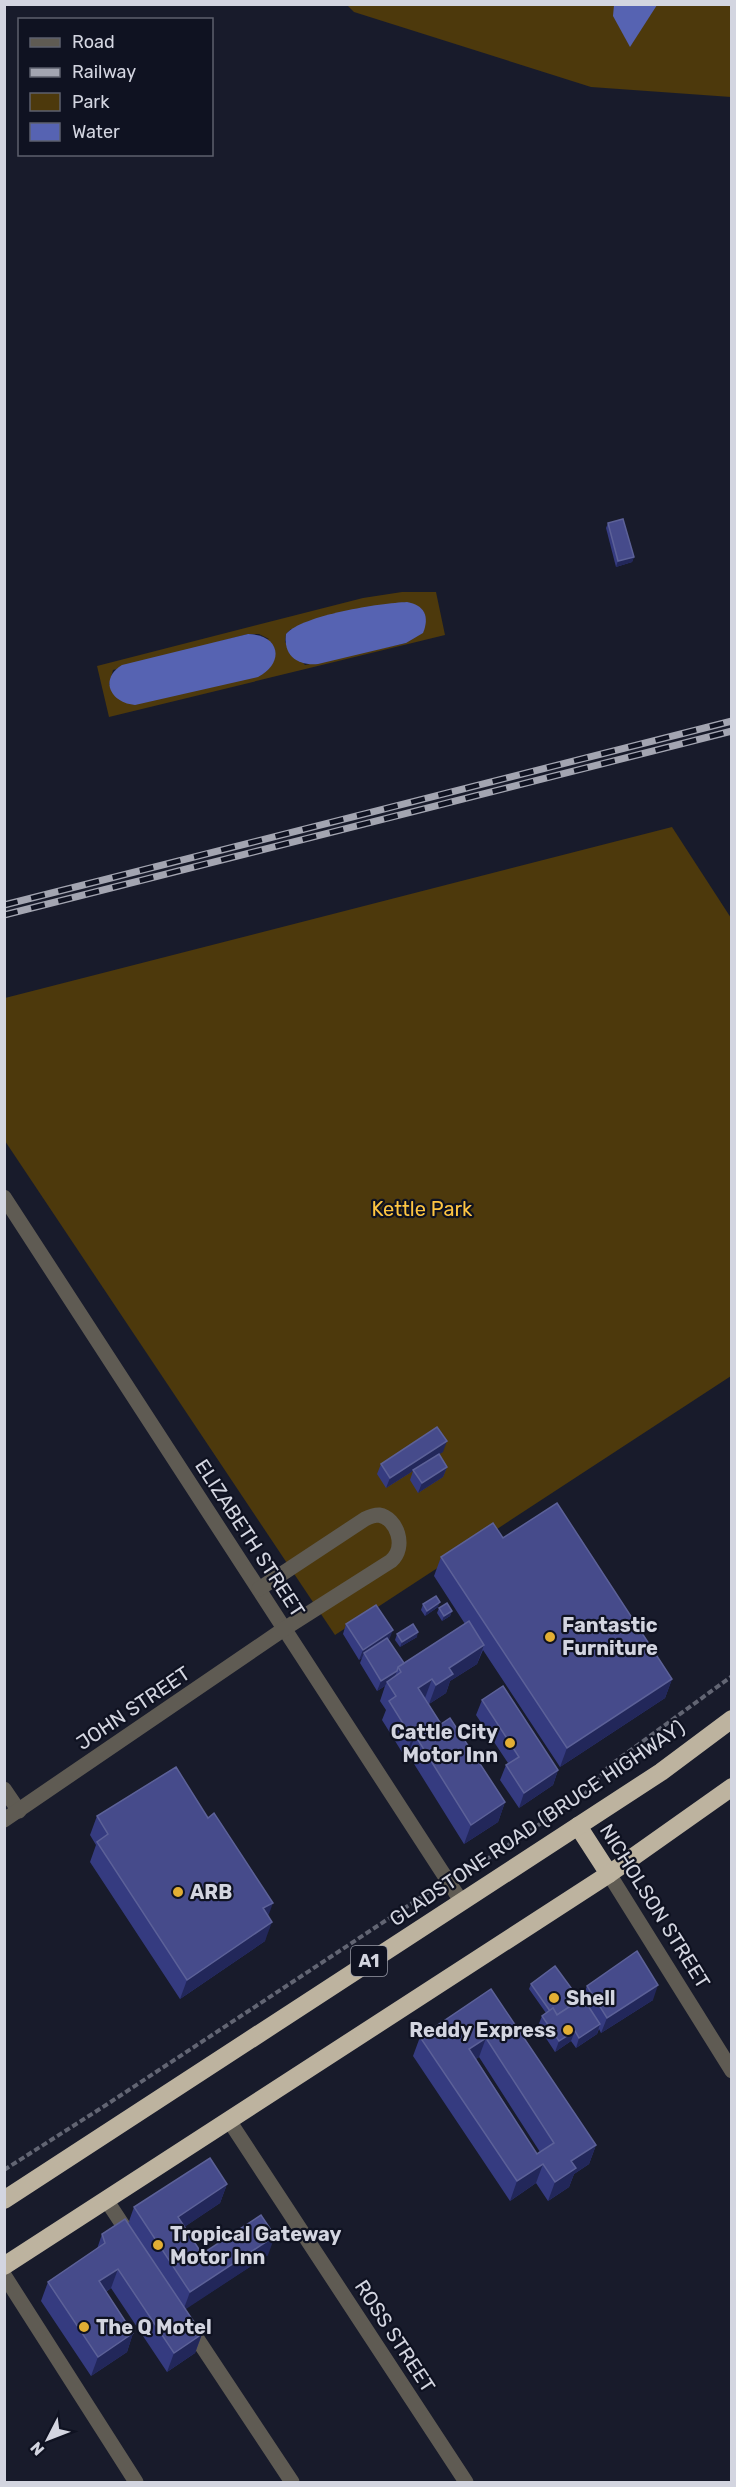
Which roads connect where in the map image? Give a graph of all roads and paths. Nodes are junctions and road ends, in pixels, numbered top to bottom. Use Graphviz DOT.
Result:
graph roads {
  1 [pos="4,1197"];
  2 [pos="259,1589"];
  3 [pos="284,1629"];
  4 [pos="732,1676"];
  5 [pos="732,1719"];
  6 [pos="732,1787"];
  7 [pos="4,1790"];
  8 [pos="19,1811"];
  9 [pos="4,1820"];
  10 [pos="578,1826"];
  11 [pos="609,1874"];
  12 [pos="447,1879"];
  13 [pos="461,1901"];
  14 [pos="732,2071"];
  15 [pos="230,2122"];
  16 [pos="4,2170"];
  17 [pos="4,2200"];
  18 [pos="107,2201"];
  19 [pos="139,2250"];
  20 [pos="4,2266"];
  21 [pos="4,2275"];
  22 [pos="177,2308"];
  23 [pos="136,2482"];
  24 [pos="292,2482"];
  25 [pos="466,2482"];
  1 -- 2 [label="street, ELIZABETH STREET"];
  2 -- 3 [label="street, ELIZABETH STREET"];
  2 -- 3 [label="street, JOHN STREET"];
  3 -- 8 [label="street, JOHN STREET"];
  3 -- 12 [label="street, ELIZABETH STREET"];
  4 -- 12 [label="path"];
  5 -- 10 [label="highway, GLADSTONE ROAD (BRUCE HIGHWAY) / A1"];
  6 -- 11 [label="highway"];
  7 -- 8 [label="street"];
  8 -- 9 [label="street, JOHN STREET"];
  10 -- 11 [label="highway, NICHOLSON STREET"];
  10 -- 13 [label="highway, GLADSTONE ROAD (BRUCE HIGHWAY) / A1"];
  11 -- 14 [label="street, NICHOLSON STREET"];
  11 -- 15 [label="highway"];
  12 -- 13 [label="street, ELIZABETH STREET"];
  12 -- 16 [label="path"];
  13 -- 17 [label="highway, GLADSTONE ROAD (BRUCE HIGHWAY) / A1"];
  15 -- 18 [label="highway"];
  15 -- 25 [label="street, ROSS STREET"];
  18 -- 19 [label="street"];
  18 -- 20 [label="highway"];
  21 -- 23 [label="street"];
  22 -- 24 [label="street"];
}
